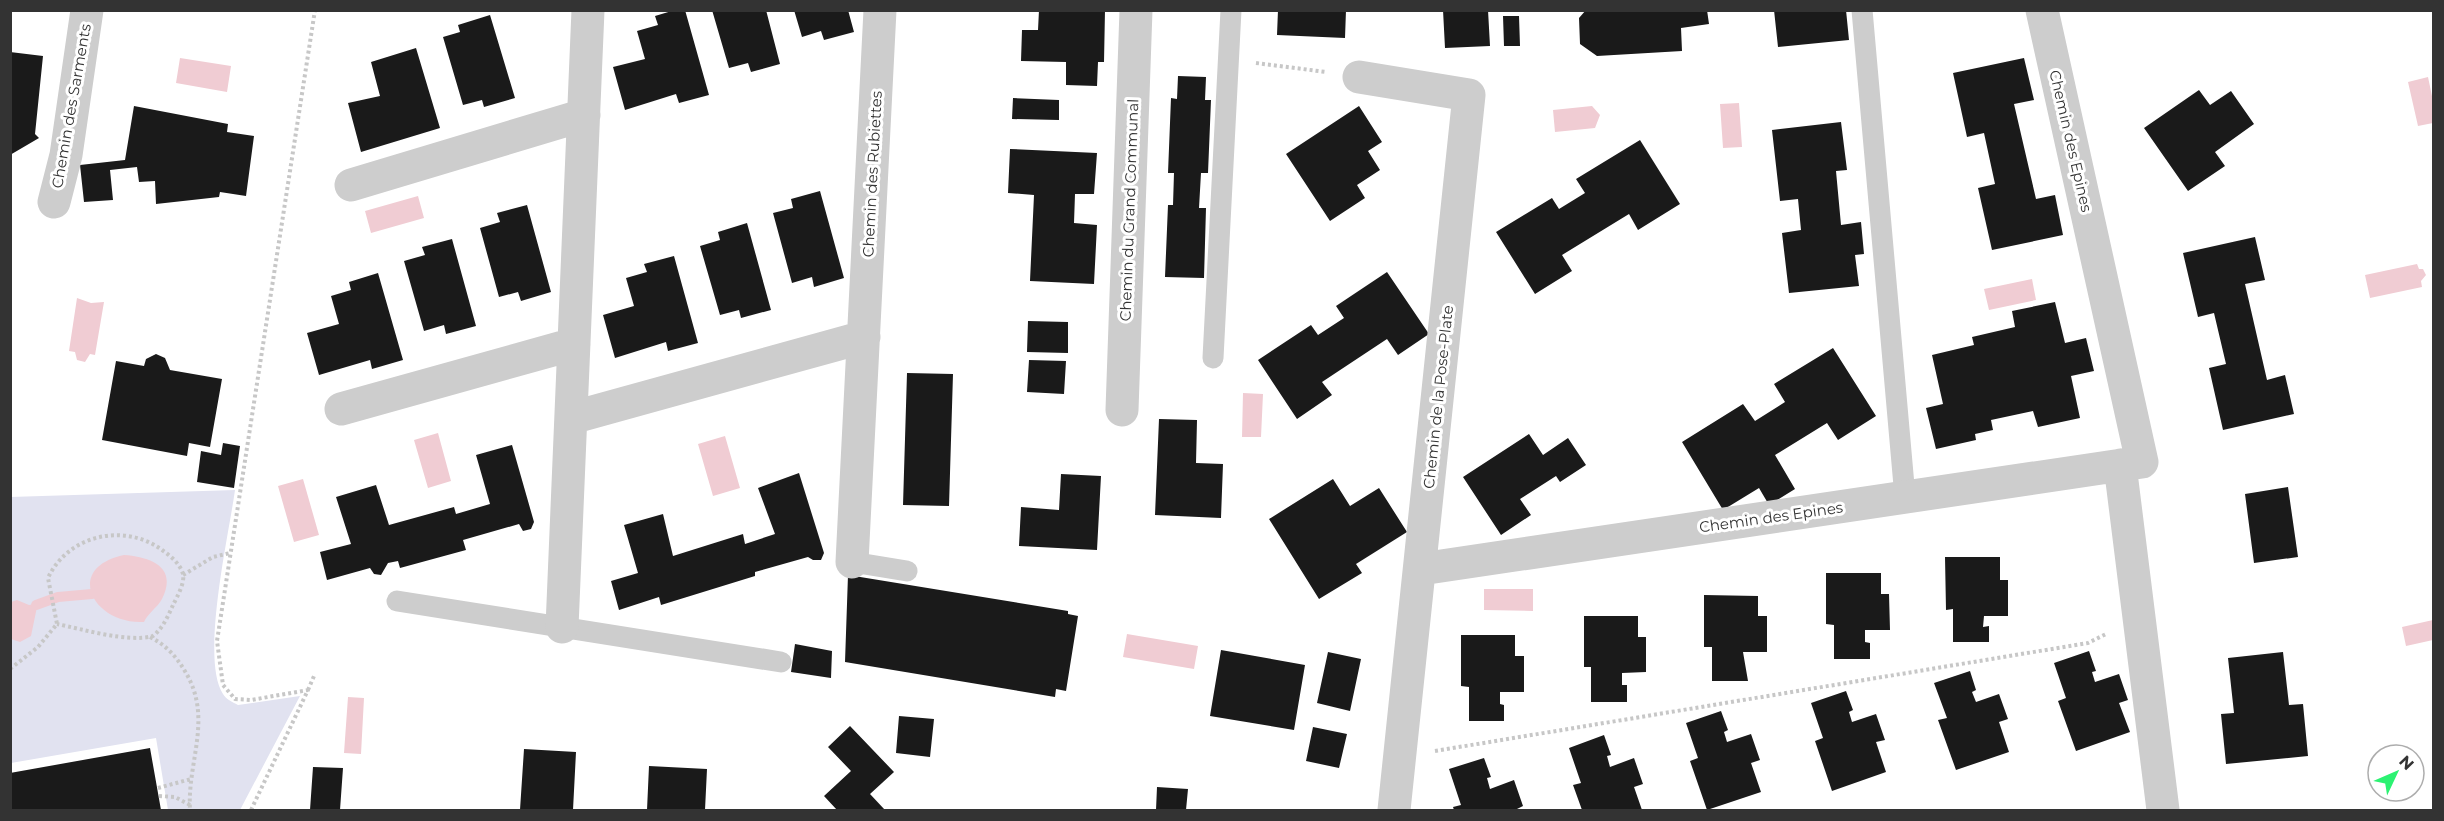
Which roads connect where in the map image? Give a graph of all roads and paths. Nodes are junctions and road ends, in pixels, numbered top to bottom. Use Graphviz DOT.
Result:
graph roads {
  1 [pos="87,10"];
  2 [pos="315,10"];
  3 [pos="588,10"];
  4 [pos="880,10"];
  5 [pos="1136,10"];
  6 [pos="1232,10"];
  7 [pos="1862,10"];
  8 [pos="2042,10"];
  9 [pos="1229,59"];
  10 [pos="1359,77"];
  11 [pos="584,115"];
  12 [pos="351,185"];
  13 [pos="54,202"];
  14 [pos="864,337"];
  15 [pos="573,344"];
  16 [pos="1214,358"];
  17 [pos="341,409"];
  18 [pos="1122,410"];
  19 [pos="571,418"];
  20 [pos="2120,465"];
  21 [pos="1905,497"];
  22 [pos="230,553"];
  23 [pos="852,562"];
  24 [pos="1421,569"];
  25 [pos="907,571"];
  26 [pos="183,575"];
  27 [pos="397,601"];
  28 [pos="57,624"];
  29 [pos="562,627"];
  30 [pos="2109,632"];
  31 [pos="149,637"];
  32 [pos="781,662"];
  33 [pos="10,669"];
  34 [pos="314,676"];
  35 [pos="308,690"];
  36 [pos="1430,752"];
  37 [pos="191,779"];
  38 [pos="158,788"];
  39 [pos="159,796"];
  40 [pos="190,808"];
  41 [pos="251,810"];
  42 [pos="1394,810"];
  43 [pos="2163,810"];
  1 -- 13 [label="street, Chemin des Sarments"];
  2 -- 22 [label="path"];
  3 -- 11 [label="street"];
  4 -- 14 [label="street, Chemin des Rubiettes"];
  5 -- 18 [label="street, Chemin du Grand Communal"];
  6 -- 9 [label="lane"];
  7 -- 21 [label="lane"];
  8 -- 20 [label="street, Chemin des Epines"];
  9 -- 10 [label="path"];
  9 -- 16 [label="lane"];
  10 -- 24 [label="street, Chemin de la Pose-Plate"];
  11 -- 12 [label="street"];
  11 -- 15 [label="street"];
  14 -- 19 [label="street"];
  14 -- 23 [label="street, Chemin des Rubiettes"];
  15 -- 17 [label="street"];
  15 -- 19 [label="street"];
  19 -- 29 [label="street"];
  20 -- 21 [label="street, Chemin des Epines"];
  20 -- 43 [label="street"];
  21 -- 24 [label="street, Chemin des Epines"];
  22 -- 26 [label="path"];
  22 -- 35 [label="path"];
  23 -- 25 [label="lane"];
  24 -- 42 [label="street, Chemin de la Pose-Plate"];
  26 -- 28 [label="path"];
  26 -- 31 [label="path"];
  27 -- 29 [label="lane"];
  28 -- 31 [label="path"];
  28 -- 33 [label="path"];
  29 -- 32 [label="lane"];
  30 -- 36 [label="path"];
  31 -- 37 [label="path"];
  34 -- 35 [label="path"];
  35 -- 41 [label="path"];
  37 -- 38 [label="path"];
  37 -- 40 [label="path"];
  39 -- 40 [label="path"];
}
